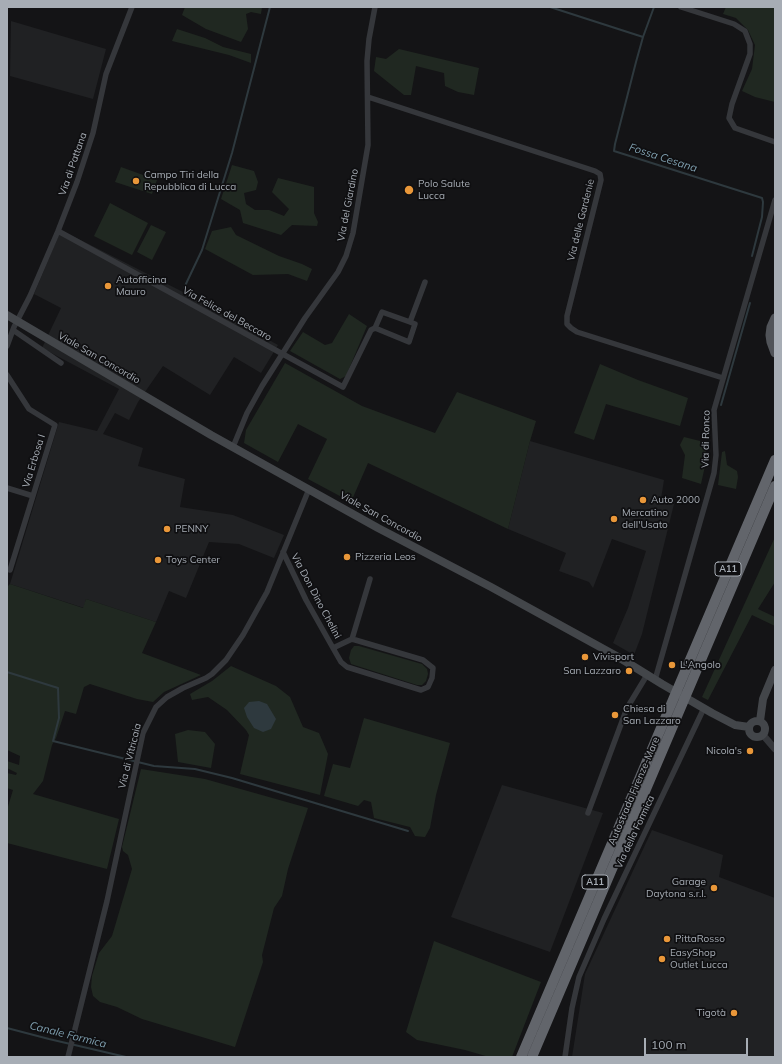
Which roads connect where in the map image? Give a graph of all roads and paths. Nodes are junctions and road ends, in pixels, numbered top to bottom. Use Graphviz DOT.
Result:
graph roads {
  1 [pos="132,7"];
  2 [pos="375,7"];
  3 [pos="681,7"];
  4 [pos="368,97"];
  5 [pos="775,142"];
  6 [pos="775,200"];
  7 [pos="58,231"];
  8 [pos="425,282"];
  9 [pos="7,315"];
  10 [pos="775,318"];
  11 [pos="17,322"];
  12 [pos="410,322"];
  13 [pos="374,328"];
  14 [pos="12,330"];
  15 [pos="7,346"];
  16 [pos="775,353"];
  17 [pos="282,354"];
  18 [pos="61,363"];
  19 [pos="7,375"];
  20 [pos="723,378"];
  21 [pos="233,447"];
  22 [pos="775,460"];
  23 [pos="775,486"];
  24 [pos="7,488"];
  25 [pos="309,489"];
  26 [pos="33,496"];
  27 [pos="283,552"];
  28 [pos="10,570"];
  29 [pos="370,579"];
  30 [pos="352,639"];
  31 [pos="333,648"];
  32 [pos="775,670"];
  33 [pos="647,675"];
  34 [pos="655,680"];
  35 [pos="686,680"];
  36 [pos="704,708"];
  37 [pos="674,709"];
  38 [pos="760,721"];
  39 [pos="748,727"];
  40 [pos="763,735"];
  41 [pos="775,749"];
  42 [pos="588,813"];
  43 [pos="68,1057"];
  44 [pos="521,1057"];
  45 [pos="532,1057"];
  46 [pos="565,1057"];
  1 -- 7 [label="street, Via di Pattana"];
  2 -- 4 [label="street, Via del Giardino"];
  3 -- 5 [label="street"];
  4 -- 17 [label="street, Via del Giardino"];
  4 -- 20 [label="street, Via delle Gardenie"];
  6 -- 20 [label="street, Via di Ronco"];
  7 -- 11 [label="street, Via di Pattana"];
  7 -- 17 [label="street, Via Felice del Beccaro"];
  8 -- 12 [label="street"];
  9 -- 11 [label="main road, Viale San Concordio"];
  10 -- 16 [label="main road"];
  11 -- 14 [label="street, Via di Pattana"];
  11 -- 21 [label="main road, Viale San Concordio"];
  12 -- 13 [label="street"];
  12 -- 13 [label="street"];
  13 -- 17 [label="street"];
  14 -- 15 [label="street, Via di Pattana"];
  14 -- 18 [label="street"];
  17 -- 21 [label="street, Via del Giardino"];
  19 -- 26 [label="street, Via Erbosa I"];
  20 -- 34 [label="street, Via di Ronco"];
  21 -- 25 [label="main road, Viale San Concordio"];
  22 -- 35 [label="highway, Autostrada Firenze-Mare / A11"];
  23 -- 35 [label="highway, Autostrada Firenze-Mare / A11"];
  24 -- 26 [label="street"];
  25 -- 27 [label="street, Via di Vitricaia"];
  25 -- 33 [label="main road, Viale San Concordio"];
  26 -- 28 [label="street, Via Erbosa I"];
  27 -- 31 [label="street, Via Don Dino Chelini"];
  27 -- 43 [label="street, Via di Vitricaia"];
  29 -- 30 [label="street"];
  30 -- 31 [label="street, Via Don Dino Chelini"];
  30 -- 31 [label="street, Via Don Dino Chelini"];
  32 -- 38 [label="main road"];
  33 -- 34 [label="main road, Viale San Concordio"];
  33 -- 42 [label="street"];
  34 -- 36 [label="main road, Viale San Concordio"];
  35 -- 37 [label="highway, Autostrada Firenze-Mare / A11"];
  36 -- 39 [label="main road, Viale San Concordio"];
  36 -- 46 [label="street, Via della Formica"];
  37 -- 44 [label="highway, Autostrada Firenze-Mare / A11"];
  37 -- 45 [label="highway, Autostrada Firenze-Mare / A11"];
  38 -- 39 [label="main road"];
  38 -- 40 [label="main road, Viale San Concordio"];
  39 -- 40 [label="main road, Viale San Concordio"];
  40 -- 41 [label="street, Viale San Concordio"];
}
